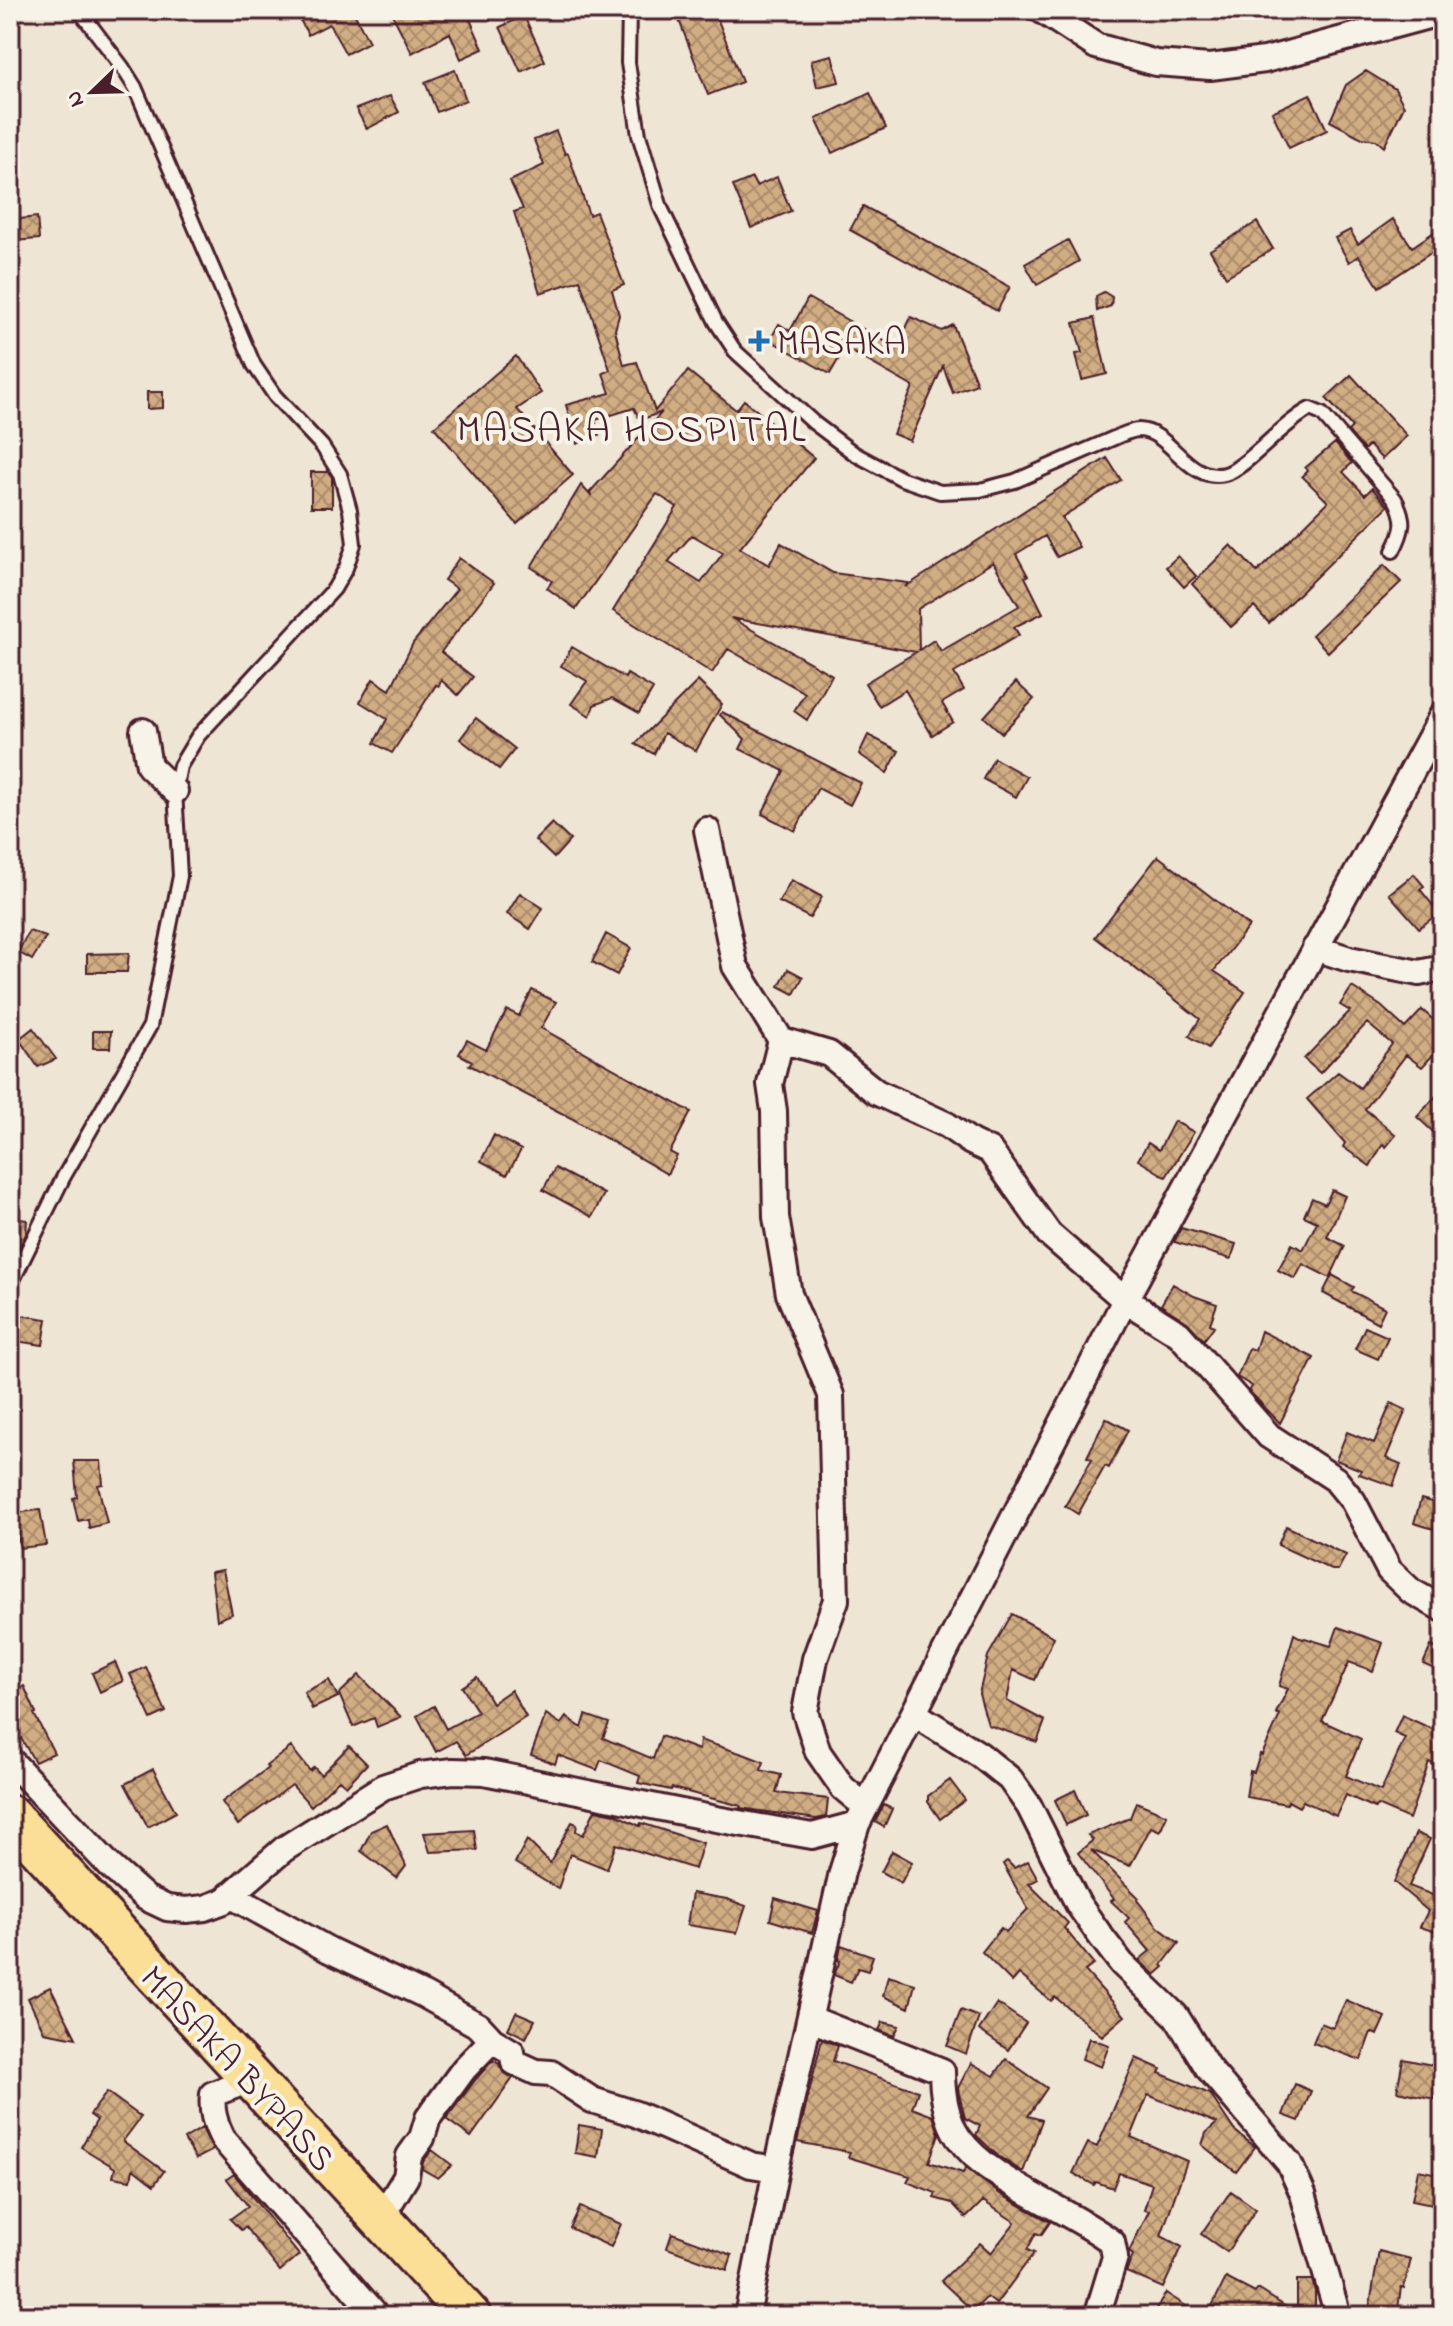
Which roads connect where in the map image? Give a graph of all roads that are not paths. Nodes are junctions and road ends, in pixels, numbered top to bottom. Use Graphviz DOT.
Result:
graph roads {
  1 [pos="79,10"];
  2 [pos="629,10"];
  3 [pos="1041,10"];
  4 [pos="1443,12"];
  5 [pos="1393,551"];
  6 [pos="1443,714"];
  7 [pos="143,731"];
  8 [pos="175,791"];
  9 [pos="707,830"];
  10 [pos="1315,948"];
  11 [pos="1443,968"];
  12 [pos="781,1040"];
  13 [pos="10,1286"];
  14 [pos="1125,1300"];
  15 [pos="1443,1609"];
  16 [pos="915,1714"];
  17 [pos="10,1760"];
  18 [pos="10,1816"];
  19 [pos="861,1816"];
  20 [pos="812,1836"];
  21 [pos="842,1872"];
  22 [pos="230,1895"];
  23 [pos="811,2019"];
  24 [pos="492,2040"];
  25 [pos="250,2080"];
  26 [pos="776,2169"];
  27 [pos="397,2237"];
  28 [pos="377,2316"];
  29 [pos="470,2316"];
  30 [pos="747,2316"];
  31 [pos="1097,2316"];
  32 [pos="1338,2316"];
  1 -- 8 [label="lane"];
  2 -- 5 [label="lane"];
  3 -- 4 [label="street"];
  6 -- 10 [label="street"];
  7 -- 8 [label="street"];
  8 -- 13 [label="lane"];
  9 -- 12 [label="street"];
  10 -- 11 [label="street"];
  10 -- 14 [label="street"];
  12 -- 14 [label="street"];
  12 -- 19 [label="street"];
  14 -- 15 [label="street"];
  14 -- 16 [label="street"];
  16 -- 19 [label="street"];
  16 -- 32 [label="street"];
  17 -- 22 [label="street"];
  18 -- 25 [label="highway, MASAKA BYPASS"];
  19 -- 20 [label="street"];
  19 -- 21 [label="street"];
  20 -- 21 [label="street"];
  20 -- 22 [label="street"];
  21 -- 23 [label="street"];
  22 -- 24 [label="street"];
  23 -- 26 [label="street"];
  23 -- 31 [label="street"];
  24 -- 26 [label="street"];
  24 -- 27 [label="street"];
  25 -- 27 [label="highway, MASAKA BYPASS"];
  25 -- 28 [label="street"];
  26 -- 30 [label="street"];
  27 -- 29 [label="highway, MASAKA BYPASS"];
}
